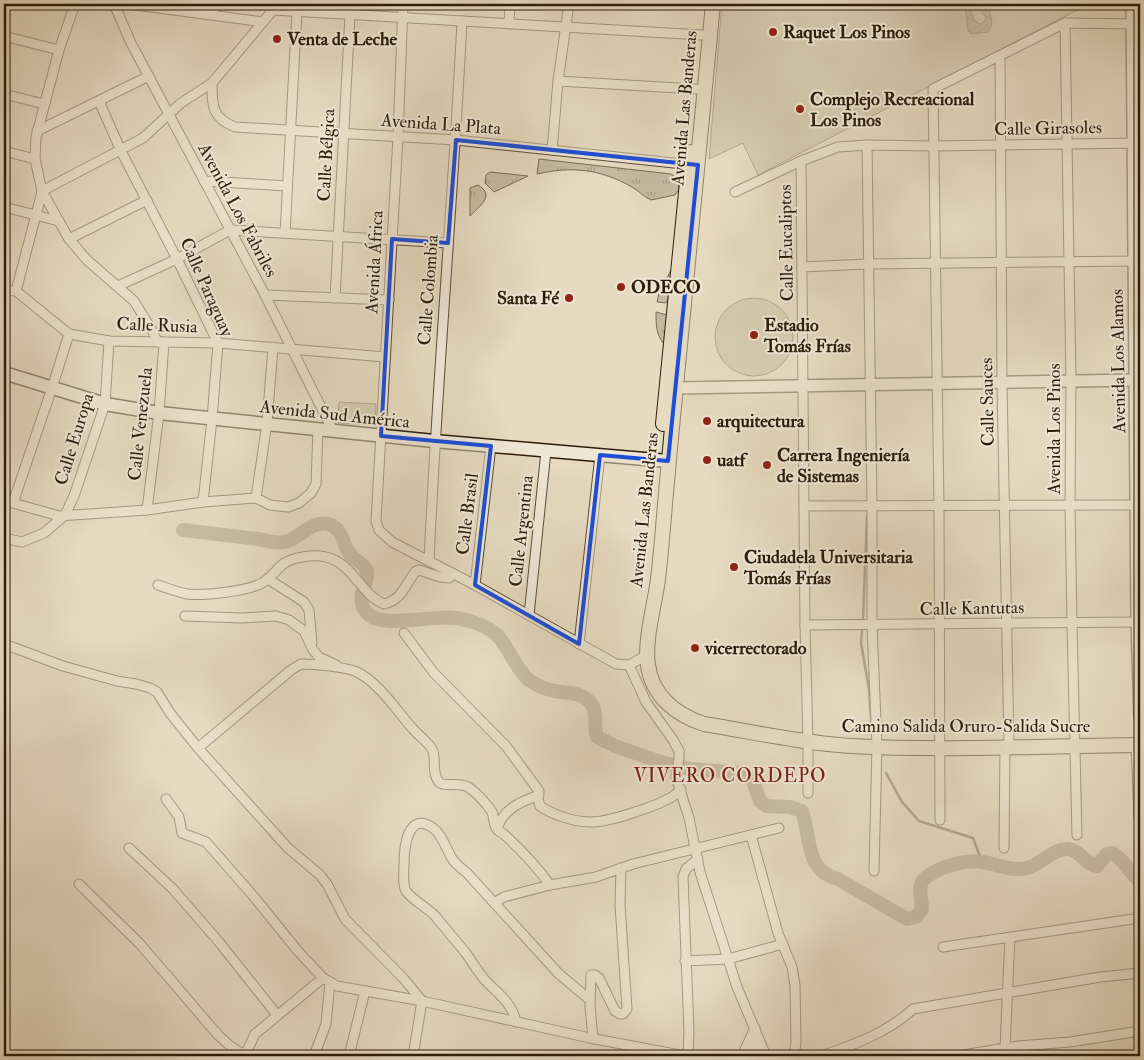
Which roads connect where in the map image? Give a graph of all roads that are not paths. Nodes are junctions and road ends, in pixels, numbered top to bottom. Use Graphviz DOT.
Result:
graph roads {
  1 [pos="75,4"];
  2 [pos="114,4"];
  3 [pos="128,4"];
  4 [pos="214,4"];
  5 [pos="403,4"];
  6 [pos="510,4"];
  7 [pos="569,4"];
  8 [pos="705,4"];
  9 [pos="713,4"];
  10 [pos="1132,4"];
  11 [pos="162,6"];
  12 [pos="273,7"];
  13 [pos="297,12"];
  14 [pos="214,15"];
  15 [pos="350,15"];
  16 [pos="402,17"];
  17 [pos="462,21"];
  18 [pos="263,22"];
  19 [pos="1065,23"];
  20 [pos="509,24"];
  21 [pos="1136,24"];
  22 [pos="566,27"];
  23 [pos="702,35"];
  24 [pos="4,36"];
  25 [pos="59,50"];
  26 [pos="1000,56"];
  27 [pos="149,76"];
  28 [pos="558,80"];
  29 [pos="212,84"];
  30 [pos="696,89"];
  31 [pos="4,94"];
  32 [pos="99,101"];
  33 [pos="44,104"];
  34 [pos="169,113"];
  35 [pos="290,130"];
  36 [pos="37,131"];
  37 [pos="343,133"];
  38 [pos="398,137"];
  39 [pos="456,140"];
  40 [pos="1137,143"];
  41 [pos="1066,144"];
  42 [pos="867,145"];
  43 [pos="999,145"];
  44 [pos="933,146"];
  45 [pos="552,150"];
  46 [pos="4,151"];
  47 [pos="121,151"];
  48 [pos="34,159"];
  49 [pos="801,161"];
  50 [pos="693,165"];
  51 [pos="204,182"];
  52 [pos="287,186"];
  53 [pos="42,191"];
  54 [pos="735,192"];
  55 [pos="147,200"];
  56 [pos="4,208"];
  57 [pos="35,216"];
  58 [pos="59,221"];
  59 [pos="230,230"];
  60 [pos="285,233"];
  61 [pos="338,236"];
  62 [pos="70,239"];
  63 [pos="392,239"];
  64 [pos="448,243"];
  65 [pos="178,259"];
  66 [pos="1137,261"];
  67 [pos="1002,262"];
  68 [pos="1069,262"];
  69 [pos="868,264"];
  70 [pos="936,264"];
  71 [pos="802,267"];
  72 [pos="118,286"];
  73 [pos="4,290"];
  74 [pos="16,291"];
  75 [pos="265,295"];
  76 [pos="335,298"];
  77 [pos="388,300"];
  78 [pos="69,334"];
  79 [pos="109,341"];
  80 [pos="160,342"];
  81 [pos="218,343"];
  82 [pos="272,348"];
  83 [pos="291,349"];
  84 [pos="385,357"];
  85 [pos="4,373"];
  86 [pos="1138,380"];
  87 [pos="1071,381"];
  88 [pos="1002,382"];
  89 [pos="937,384"];
  90 [pos="870,385"];
  91 [pos="802,386"];
  92 [pos="52,388"];
  93 [pos="677,388"];
  94 [pos="105,404"];
  95 [pos="159,414"];
  96 [pos="212,420"];
  97 [pos="267,423"];
  98 [pos="318,429"];
  99 [pos="333,431"];
  100 [pos="381,436"];
  101 [pos="434,442"];
  102 [pos="491,446"];
  103 [pos="546,451"];
  104 [pos="600,455"];
  105 [pos="664,461"];
  106 [pos="256,498"];
  107 [pos="4,499"];
  108 [pos="203,502"];
  109 [pos="12,503"];
  110 [pos="1070,505"];
  111 [pos="1138,505"];
  112 [pos="805,506"];
  113 [pos="872,506"];
  114 [pos="939,506"];
  115 [pos="1006,506"];
  116 [pos="148,510"];
  117 [pos="65,515"];
  118 [pos="4,538"];
  119 [pos="429,562"];
  120 [pos="454,574"];
  121 [pos="268,580"];
  122 [pos="158,585"];
  123 [pos="475,585"];
  124 [pos="653,602"];
  125 [pos="528,615"];
  126 [pos="185,616"];
  127 [pos="1139,622"];
  128 [pos="1072,623"];
  129 [pos="1006,624"];
  130 [pos="805,625"];
  131 [pos="872,625"];
  132 [pos="940,625"];
  133 [pos="404,633"];
  134 [pos="4,644"];
  135 [pos="579,644"];
  136 [pos="312,648"];
  137 [pos="647,655"];
  138 [pos="629,664"];
  139 [pos="343,669"];
  140 [pos="1140,717"];
  141 [pos="808,742"];
  142 [pos="1074,745"];
  143 [pos="1138,745"];
  144 [pos="877,746"];
  145 [pos="1007,747"];
  146 [pos="198,748"];
  147 [pos="940,748"];
  148 [pos="681,790"];
  149 [pos="808,793"];
  150 [pos="538,795"];
  151 [pos="166,799"];
  152 [pos="1139,818"];
  153 [pos="940,820"];
  154 [pos="780,828"];
  155 [pos="497,829"];
  156 [pos="1077,834"];
  157 [pos="751,835"];
  158 [pos="129,848"];
  159 [pos="1004,848"];
  160 [pos="696,849"];
  161 [pos="698,860"];
  162 [pos="621,868"];
  163 [pos="874,872"];
  164 [pos="79,884"];
  165 [pos="550,885"];
  166 [pos="494,903"];
  167 [pos="1140,918"];
  168 [pos="1010,937"];
  169 [pos="782,944"];
  170 [pos="943,947"];
  171 [pos="728,959"];
  172 [pos="685,961"];
  173 [pos="1140,973"];
  174 [pos="326,980"];
  175 [pos="365,991"];
  176 [pos="1007,993"];
  177 [pos="590,1000"];
  178 [pos="422,1001"];
  179 [pos="277,1015"];
  180 [pos="516,1022"];
  181 [pos="755,1028"];
  182 [pos="1140,1030"];
  183 [pos="593,1039"];
  184 [pos="750,1040"];
  185 [pos="1005,1048"];
  186 [pos="245,1056"];
  187 [pos="314,1056"];
  188 [pos="349,1056"];
  189 [pos="413,1056"];
  190 [pos="686,1056"];
  191 [pos="742,1056"];
  192 [pos="758,1056"];
  193 [pos="766,1056"];
  194 [pos="794,1056"];
  195 [pos="821,1056"];
  196 [pos="957,1056"];
  1 -- 25 [label="street"];
  2 -- 27 [label="street, Avenida Los Fabriles"];
  3 -- 11 [label="street"];
  4 -- 14 [label="street"];
  5 -- 16 [label="street, Avenida África"];
  6 -- 20 [label="street"];
  7 -- 22 [label="street"];
  8 -- 23 [label="main road, Avenida Las Banderas"];
  9 -- 50 [label="main road, Avenida Las Banderas"];
  10 -- 21 [label="street, Avenida Los Alamos"];
  11 -- 14 [label="street"];
  12 -- 13 [label="street"];
  12 -- 18 [label="street"];
  13 -- 15 [label="street"];
  13 -- 35 [label="street"];
  14 -- 18 [label="street"];
  15 -- 16 [label="street"];
  15 -- 37 [label="street, Calle Bélgica"];
  16 -- 17 [label="street"];
  16 -- 38 [label="street, Avenida África"];
  17 -- 20 [label="street"];
  17 -- 39 [label="street, Calle Colombia"];
  18 -- 29 [label="street"];
  19 -- 21 [label="street"];
  19 -- 26 [label="street"];
  19 -- 41 [label="street, Avenida Los Pinos"];
  20 -- 22 [label="street"];
  21 -- 40 [label="street, Avenida Los Alamos"];
  22 -- 23 [label="street"];
  22 -- 28 [label="street"];
  23 -- 30 [label="main road, Avenida Las Banderas"];
  24 -- 25 [label="street"];
  25 -- 33 [label="street"];
  26 -- 43 [label="street, Calle Sauces"];
  26 -- 44 [label="street"];
  27 -- 32 [label="street"];
  27 -- 34 [label="street, Avenida Los Fabriles"];
  28 -- 30 [label="street"];
  28 -- 45 [label="street"];
  29 -- 34 [label="street"];
  29 -- 35 [label="street, Avenida La Plata"];
  30 -- 50 [label="main road, Avenida Las Banderas"];
  31 -- 33 [label="street"];
  32 -- 36 [label="street"];
  32 -- 47 [label="street, Calle Paraguay"];
  33 -- 36 [label="street"];
  34 -- 47 [label="street"];
  34 -- 51 [label="street, Avenida Los Fabriles"];
  35 -- 37 [label="street, Avenida La Plata"];
  35 -- 52 [label="street"];
  36 -- 48 [label="street"];
  37 -- 38 [label="street, Avenida La Plata"];
  37 -- 61 [label="street, Calle Bélgica"];
  38 -- 39 [label="street, Avenida La Plata"];
  38 -- 63 [label="street, Avenida África"];
  39 -- 45 [label="street, Avenida La Plata"];
  39 -- 64 [label="street, Calle Colombia"];
  40 -- 41 [label="street, Calle Girasoles"];
  40 -- 66 [label="street, Avenida Los Alamos"];
  41 -- 43 [label="street, Calle Girasoles"];
  41 -- 68 [label="street, Avenida Los Pinos"];
  42 -- 44 [label="street, Calle Girasoles"];
  42 -- 49 [label="street, Calle Girasoles"];
  42 -- 69 [label="street"];
  43 -- 44 [label="street, Calle Girasoles"];
  43 -- 67 [label="street, Calle Sauces"];
  44 -- 70 [label="street"];
  45 -- 50 [label="street, Avenida La Plata"];
  46 -- 48 [label="street"];
  47 -- 53 [label="street"];
  47 -- 55 [label="street, Calle Paraguay"];
  48 -- 53 [label="street"];
  49 -- 54 [label="street, Calle Girasoles"];
  49 -- 71 [label="street, Calle Eucaliptos"];
  50 -- 93 [label="main road, Avenida Las Banderas"];
  50 -- 105 [label="main road, Avenida Las Banderas"];
  51 -- 52 [label="street"];
  51 -- 59 [label="street, Avenida Los Fabriles"];
  52 -- 60 [label="street"];
  53 -- 57 [label="street"];
  53 -- 58 [label="street"];
  55 -- 62 [label="street"];
  55 -- 65 [label="street, Calle Paraguay"];
  56 -- 57 [label="street"];
  57 -- 58 [label="street"];
  57 -- 74 [label="street"];
  58 -- 62 [label="street"];
  59 -- 60 [label="street"];
  59 -- 65 [label="street"];
  59 -- 75 [label="street, Avenida Los Fabriles"];
  60 -- 61 [label="street"];
  61 -- 63 [label="street"];
  61 -- 76 [label="street, Calle Bélgica"];
  62 -- 72 [label="street"];
  63 -- 64 [label="street"];
  63 -- 77 [label="street, Avenida África"];
  64 -- 101 [label="street, Calle Colombia"];
  65 -- 72 [label="street"];
  65 -- 81 [label="street, Calle Paraguay"];
  66 -- 68 [label="street"];
  66 -- 86 [label="street, Avenida Los Alamos"];
  67 -- 68 [label="street"];
  67 -- 70 [label="street"];
  67 -- 88 [label="street, Calle Sauces"];
  68 -- 87 [label="street, Avenida Los Pinos"];
  69 -- 70 [label="street"];
  69 -- 71 [label="street"];
  69 -- 90 [label="street"];
  70 -- 89 [label="street"];
  71 -- 91 [label="street, Calle Eucaliptos"];
  72 -- 80 [label="street"];
  73 -- 74 [label="street"];
  74 -- 78 [label="street, Calle Rusia"];
  75 -- 76 [label="street"];
  75 -- 83 [label="street, Avenida Los Fabriles"];
  76 -- 77 [label="street"];
  77 -- 84 [label="street, Avenida África"];
  78 -- 79 [label="street, Calle Rusia"];
  78 -- 92 [label="street"];
  79 -- 80 [label="street, Calle Rusia"];
  79 -- 94 [label="street, Calle Europa"];
  80 -- 81 [label="street, Calle Rusia"];
  80 -- 95 [label="street, Calle Venezuela"];
  81 -- 82 [label="street, Calle Rusia"];
  81 -- 96 [label="street, Calle Paraguay"];
  82 -- 83 [label="street, Calle Rusia"];
  82 -- 97 [label="street"];
  83 -- 84 [label="street, Calle Rusia"];
  83 -- 99 [label="street, Avenida Los Fabriles"];
  84 -- 100 [label="street, Avenida África"];
  85 -- 92 [label="main road, Avenida Sud América"];
  86 -- 87 [label="street"];
  86 -- 111 [label="street, Avenida Los Alamos"];
  87 -- 88 [label="street"];
  87 -- 110 [label="street, Avenida Los Pinos"];
  88 -- 89 [label="street"];
  88 -- 115 [label="street, Calle Sauces"];
  89 -- 90 [label="street"];
  89 -- 114 [label="street"];
  90 -- 91 [label="street"];
  90 -- 113 [label="street"];
  91 -- 93 [label="street"];
  91 -- 112 [label="street, Calle Eucaliptos"];
  92 -- 94 [label="main road, Avenida Sud América"];
  92 -- 109 [label="street"];
  93 -- 105 [label="main road, Avenida Las Banderas"];
  94 -- 95 [label="main road, Avenida Sud América"];
  94 -- 117 [label="street, Calle Europa"];
  95 -- 96 [label="main road, Avenida Sud América"];
  95 -- 116 [label="street, Calle Venezuela"];
  96 -- 97 [label="main road, Avenida Sud América"];
  96 -- 108 [label="street, Calle Paraguay"];
  97 -- 98 [label="main road, Avenida Sud América"];
  97 -- 106 [label="street"];
  98 -- 99 [label="main road, Avenida Sud América"];
  98 -- 106 [label="street"];
  99 -- 100 [label="main road, Avenida Sud América"];
  100 -- 101 [label="main road, Avenida Sud América"];
  100 -- 119 [label="street, Avenida África"];
  101 -- 102 [label="main road, Avenida Sud América"];
  101 -- 119 [label="street, Calle Colombia"];
  102 -- 103 [label="main road, Avenida Sud América"];
  102 -- 123 [label="street, Calle Brasil"];
  103 -- 104 [label="main road, Avenida Sud América"];
  103 -- 125 [label="street, Calle Argentina"];
  104 -- 105 [label="main road, Avenida Sud América"];
  104 -- 135 [label="street"];
  105 -- 124 [label="main road, Avenida Las Banderas"];
  106 -- 108 [label="street"];
  107 -- 109 [label="street"];
  108 -- 116 [label="street"];
  109 -- 117 [label="street"];
  110 -- 111 [label="street"];
  110 -- 115 [label="street"];
  110 -- 128 [label="street, Avenida Los Pinos"];
  111 -- 127 [label="street, Avenida Los Alamos"];
  112 -- 113 [label="street"];
  112 -- 130 [label="street, Calle Eucaliptos"];
  113 -- 114 [label="street"];
  113 -- 131 [label="street"];
  114 -- 115 [label="street"];
  114 -- 132 [label="street"];
  115 -- 129 [label="street, Calle Sauces"];
  116 -- 117 [label="street"];
  117 -- 118 [label="street"];
  119 -- 120 [label="street"];
  120 -- 121 [label="street"];
  120 -- 123 [label="street"];
  121 -- 122 [label="street"];
  121 -- 136 [label="street"];
  123 -- 125 [label="street"];
  124 -- 137 [label="main road, Camino Salida Oruro-Salida Sucre"];
  125 -- 135 [label="street"];
  126 -- 136 [label="street"];
  127 -- 128 [label="street, Calle Kantutas"];
  127 -- 140 [label="street, Avenida Los Alamos"];
  128 -- 129 [label="street, Calle Kantutas"];
  128 -- 142 [label="street, Avenida Los Pinos"];
  129 -- 132 [label="street, Calle Kantutas"];
  129 -- 145 [label="street, Calle Sauces"];
  130 -- 131 [label="street, Calle Kantutas"];
  130 -- 141 [label="street, Calle Eucaliptos"];
  131 -- 132 [label="street, Calle Kantutas"];
  131 -- 144 [label="street"];
  132 -- 147 [label="street"];
  133 -- 150 [label="street"];
  134 -- 146 [label="street"];
  135 -- 138 [label="street"];
  136 -- 139 [label="street"];
  137 -- 138 [label="street"];
  137 -- 141 [label="main road, Camino Salida Oruro-Salida Sucre"];
  138 -- 148 [label="street"];
  139 -- 146 [label="street"];
  139 -- 155 [label="street"];
  141 -- 144 [label="main road, Camino Salida Oruro-Salida Sucre"];
  141 -- 149 [label="street, Calle Eucaliptos"];
  142 -- 143 [label="main road, Camino Salida Oruro-Salida Sucre"];
  142 -- 145 [label="main road, Camino Salida Oruro-Salida Sucre"];
  142 -- 156 [label="street, Avenida Los Pinos"];
  143 -- 152 [label="street"];
  144 -- 147 [label="main road, Camino Salida Oruro-Salida Sucre"];
  144 -- 163 [label="street"];
  145 -- 147 [label="main road, Camino Salida Oruro-Salida Sucre"];
  145 -- 159 [label="street, Calle Sauces"];
  146 -- 178 [label="street"];
  147 -- 153 [label="street"];
  148 -- 150 [label="street"];
  148 -- 160 [label="street"];
  150 -- 155 [label="street"];
  151 -- 174 [label="street"];
  154 -- 157 [label="street"];
  155 -- 165 [label="street"];
  157 -- 160 [label="street"];
  157 -- 169 [label="street"];
  158 -- 179 [label="street"];
  160 -- 161 [label="street"];
  160 -- 162 [label="street"];
  161 -- 171 [label="street"];
  161 -- 172 [label="street"];
  162 -- 165 [label="street"];
  162 -- 177 [label="street"];
  164 -- 186 [label="street"];
  165 -- 166 [label="street"];
  166 -- 177 [label="street"];
  166 -- 180 [label="street"];
  167 -- 168 [label="street"];
  168 -- 170 [label="street"];
  168 -- 176 [label="street"];
  169 -- 171 [label="street"];
  169 -- 194 [label="street"];
  171 -- 172 [label="street"];
  171 -- 181 [label="street"];
  172 -- 190 [label="street"];
  173 -- 176 [label="street"];
  174 -- 175 [label="street"];
  174 -- 179 [label="street"];
  174 -- 187 [label="street"];
  175 -- 178 [label="street"];
  175 -- 188 [label="street"];
  176 -- 185 [label="street"];
  176 -- 195 [label="street"];
  177 -- 183 [label="street"];
  178 -- 180 [label="street"];
  178 -- 189 [label="street"];
  179 -- 186 [label="street"];
  180 -- 183 [label="street"];
  181 -- 184 [label="street"];
  181 -- 193 [label="street"];
  182 -- 185 [label="street"];
  183 -- 190 [label="street"];
  184 -- 191 [label="street"];
  184 -- 192 [label="street"];
  185 -- 196 [label="street"];
}
